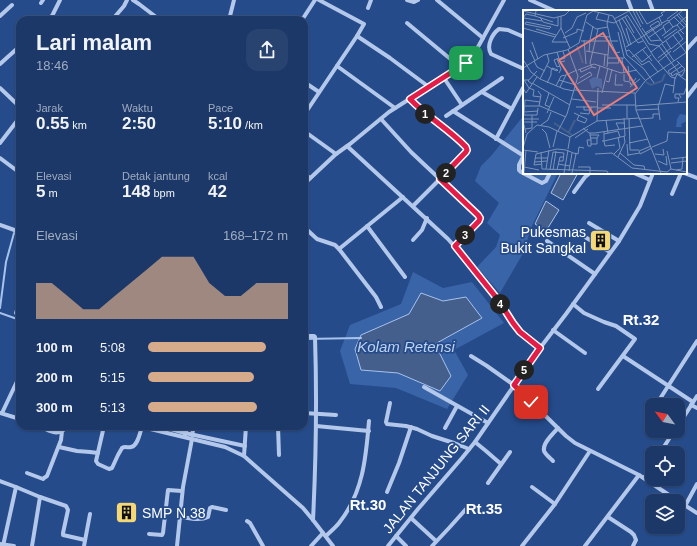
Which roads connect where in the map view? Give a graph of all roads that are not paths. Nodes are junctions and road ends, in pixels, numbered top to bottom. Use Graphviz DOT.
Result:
graph roads {
  1 [pos="60,0"];
  2 [pos="127,0"];
  3 [pos="133,0"];
  4 [pos="234,0"];
  5 [pos="315,0"];
  6 [pos="319,0"];
  7 [pos="371,0"];
  8 [pos="407,0"];
  9 [pos="418,0"];
  10 [pos="437,0"];
  11 [pos="504,0"];
  12 [pos="530,0"];
  13 [pos="628,0"];
  14 [pos="649,0"];
  15 [pos="12,5"];
  16 [pos="368,8"];
  17 [pos="553,10"];
  18 [pos="632,10"];
  19 [pos="653,10"];
  20 [pos="0,16"];
  21 [pos="52,16"];
  22 [pos="115,16"];
  23 [pos="155,16"];
  24 [pos="230,16"];
  25 [pos="305,16"];
  26 [pos="407,23"];
  27 [pos="357,36"];
  28 [pos="523,37"];
  29 [pos="483,38"];
  30 [pos="697,38"];
  31 [pos="687,48"];
  32 [pos="16,50"];
  33 [pos="0,64"];
  34 [pos="337,66"];
  35 [pos="460,67"];
  36 [pos="523,69"];
  37 [pos="444,78"];
  38 [pos="502,78"];
  39 [pos="697,84"];
  40 [pos="308,85"];
  41 [pos="429,87"];
  42 [pos="0,88"];
  43 [pos="523,88"];
  44 [pos="319,92"];
  45 [pos="482,92"];
  46 [pos="687,97"];
  47 [pos="410,99"];
  48 [pos="16,103"];
  49 [pos="462,105"];
  50 [pos="395,108"];
  51 [pos="308,109"];
  52 [pos="512,109"];
  53 [pos="453,112"];
  54 [pos="446,116"];
  55 [pos="381,119"];
  56 [pos="16,122"];
  57 [pos="308,134"];
  58 [pos="496,139"];
  59 [pos="0,143"];
  60 [pos="347,146"];
  61 [pos="336,154"];
  62 [pos="523,155"];
  63 [pos="0,158"];
  64 [pos="523,158"];
  65 [pos="16,170"];
  66 [pos="523,173"];
  67 [pos="525,174"];
  68 [pos="550,174"];
  69 [pos="589,174"];
  70 [pos="636,174"];
  71 [pos="653,174"];
  72 [pos="681,174"];
  73 [pos="687,174"];
  74 [pos="310,178"];
  75 [pos="697,178"];
  76 [pos="440,179"];
  77 [pos="650,180"];
  78 [pos="574,192"];
  79 [pos="672,194"];
  80 [pos="403,197"];
  81 [pos="413,206"];
  82 [pos="426,218"];
  83 [pos="589,223"];
  84 [pos="0,225"];
  85 [pos="367,226"];
  86 [pos="16,231"];
  87 [pos="308,231"];
  88 [pos="585,237"];
  89 [pos="413,240"];
  90 [pos="547,241"];
  91 [pos="619,241"];
  92 [pos="455,246"];
  93 [pos="340,249"];
  94 [pos="610,252"];
  95 [pos="595,274"];
  96 [pos="405,277"];
  97 [pos="573,304"];
  98 [pos="381,307"];
  99 [pos="553,330"];
  100 [pos="308,336"];
  101 [pos="697,341"];
  102 [pos="540,348"];
  103 [pos="585,353"];
  104 [pos="471,356"];
  105 [pos="623,356"];
  106 [pos="16,383"];
  107 [pos="514,385"];
  108 [pos="669,386"];
  109 [pos="424,387"];
  110 [pos="598,389"];
  111 [pos="697,396"];
  112 [pos="661,398"];
  113 [pos="390,403"];
  114 [pos="692,403"];
  115 [pos="457,406"];
  116 [pos="697,408"];
  117 [pos="1,413"];
  118 [pos="308,413"];
  119 [pos="316,413"];
  120 [pos="685,414"];
  121 [pos="336,415"];
  122 [pos="16,417"];
  123 [pos="369,421"];
  124 [pos="488,423"];
  125 [pos="316,426"];
  126 [pos="411,427"];
  127 [pos="445,428"];
  128 [pos="558,428"];
  129 [pos="48,430"];
  130 [pos="103,430"];
  131 [pos="139,430"];
  132 [pos="160,430"];
  133 [pos="171,430"];
  134 [pos="186,430"];
  135 [pos="193,430"];
  136 [pos="246,430"];
  137 [pos="278,430"];
  138 [pos="62,431"];
  139 [pos="368,431"];
  140 [pos="185,435"];
  141 [pos="192,437"];
  142 [pos="475,442"];
  143 [pos="245,446"];
  144 [pos="59,447"];
  145 [pos="469,449"];
  146 [pos="590,451"];
  147 [pos="510,452"];
  148 [pos="98,453"];
  149 [pos="278,455"];
  150 [pos="244,456"];
  151 [pos="553,461"];
  152 [pos="501,464"];
  153 [pos="27,473"];
  154 [pos="639,475"];
  155 [pos="644,478"];
  156 [pos="0,481"];
  157 [pos="488,483"];
  158 [pos="697,484"];
  159 [pos="16,487"];
  160 [pos="532,487"];
  161 [pos="182,491"];
  162 [pos="387,492"];
  163 [pos="668,494"];
  164 [pos="40,497"];
  165 [pos="555,504"];
  166 [pos="685,506"];
  167 [pos="467,508"];
  168 [pos="226,510"];
  169 [pos="697,513"];
  170 [pos="90,514"];
  171 [pos="180,517"];
  172 [pos="608,517"];
  173 [pos="411,518"];
  174 [pos="247,520"];
  175 [pos="313,520"];
  176 [pos="149,534"];
  177 [pos="324,535"];
  178 [pos="396,536"];
  179 [pos="85,540"];
  180 [pos="436,541"];
  181 [pos="2,545"];
  182 [pos="14,546"];
  183 [pos="32,546"];
  184 [pos="84,546"];
  185 [pos="177,546"];
  186 [pos="263,546"];
  187 [pos="311,546"];
  188 [pos="333,546"];
  189 [pos="388,546"];
  190 [pos="406,546"];
  191 [pos="432,546"];
  192 [pos="522,546"];
  193 [pos="586,546"];
  194 [pos="633,546"];
  1 -- 21 [label="street"];
  2 -- 22 [label="street"];
  3 -- 23 [label="street"];
  4 -- 24 [label="street"];
  5 -- 25 [label="street"];
  6 -- 27 [label="street"];
  7 -- 16 [label="street"];
  8 -- 9 [label="street"];
  10 -- 29 [label="street"];
  11 -- 29 [label="street"];
  12 -- 17 [label="street"];
  13 -- 18 [label="street"];
  14 -- 19 [label="street"];
  15 -- 20 [label="street"];
  26 -- 35 [label="street"];
  27 -- 34 [label="street"];
  27 -- 41 [label="street"];
  28 -- 36 [label="street"];
  29 -- 35 [label="street"];
  30 -- 31 [label="street"];
  32 -- 33 [label="street"];
  34 -- 44 [label="street"];
  34 -- 50 [label="street"];
  35 -- 37 [label="street"];
  37 -- 41 [label="street"];
  37 -- 49 [label="street"];
  38 -- 45 [label="street"];
  39 -- 46 [label="street"];
  40 -- 44 [label="street"];
  41 -- 47 [label="street"];
  42 -- 48 [label="street"];
  43 -- 52 [label="street"];
  44 -- 51 [label="street"];
  45 -- 49 [label="street"];
  45 -- 52 [label="street"];
  47 -- 50 [label="street"];
  47 -- 76 [label="street"];
  49 -- 53 [label="street"];
  50 -- 55 [label="street"];
  52 -- 58 [label="street"];
  53 -- 54 [label="street"];
  53 -- 58 [label="street"];
  55 -- 60 [label="street"];
  55 -- 76 [label="street"];
  56 -- 59 [label="street"];
  57 -- 61 [label="street"];
  58 -- 62 [label="street"];
  60 -- 61 [label="street"];
  60 -- 80 [label="street"];
  61 -- 74 [label="street"];
  63 -- 65 [label="street"];
  64 -- 66 [label="street"];
  67 -- 68 [label="street"];
  69 -- 78 [label="street"];
  70 -- 77 [label="street"];
  71 -- 77 [label="street, JALAN TANJUNG SARI II"];
  72 -- 79 [label="street"];
  73 -- 75 [label="street"];
  76 -- 81 [label="street"];
  76 -- 92 [label="street"];
  77 -- 91 [label="street, JALAN TANJUNG SARI II"];
  80 -- 81 [label="street"];
  80 -- 85 [label="street"];
  81 -- 82 [label="street"];
  82 -- 89 [label="street"];
  82 -- 92 [label="street"];
  83 -- 91 [label="street"];
  84 -- 86 [label="street"];
  85 -- 93 [label="street"];
  85 -- 96 [label="street"];
  87 -- 93 [label="street"];
  88 -- 94 [label="street"];
  90 -- 95 [label="street"];
  91 -- 94 [label="street, JALAN TANJUNG SARI II"];
  92 -- 102 [label="street"];
  93 -- 98 [label="street"];
  94 -- 95 [label="street, JALAN TANJUNG SARI II"];
  95 -- 97 [label="street, JALAN TANJUNG SARI II"];
  97 -- 99 [label="street, JALAN TANJUNG SARI II"];
  97 -- 105 [label="street"];
  99 -- 102 [label="street, JALAN TANJUNG SARI II"];
  99 -- 103 [label="street"];
  100 -- 119 [label="street"];
  101 -- 108 [label="street"];
  102 -- 107 [label="street, JALAN TANJUNG SARI II"];
  104 -- 107 [label="street"];
  105 -- 108 [label="street"];
  105 -- 110 [label="street"];
  106 -- 117 [label="street"];
  107 -- 124 [label="street, JALAN TANJUNG SARI II"];
  107 -- 128 [label="street"];
  108 -- 112 [label="street"];
  108 -- 114 [label="street"];
  109 -- 115 [label="street"];
  111 -- 114 [label="street"];
  113 -- 126 [label="street"];
  114 -- 116 [label="street"];
  114 -- 120 [label="street"];
  115 -- 124 [label="street"];
  115 -- 127 [label="street"];
  117 -- 122 [label="street"];
  118 -- 119 [label="street"];
  119 -- 121 [label="street"];
  119 -- 125 [label="street"];
  123 -- 139 [label="street"];
  124 -- 142 [label="street, JALAN TANJUNG SARI II"];
  125 -- 139 [label="street"];
  125 -- 175 [label="street"];
  126 -- 145 [label="street"];
  126 -- 162 [label="street"];
  128 -- 146 [label="street"];
  128 -- 151 [label="street"];
  129 -- 138 [label="street"];
  130 -- 148 [label="street"];
  131 -- 148 [label="street"];
  132 -- 140 [label="street"];
  133 -- 140 [label="street"];
  134 -- 140 [label="street"];
  135 -- 141 [label="street"];
  136 -- 143 [label="street"];
  137 -- 149 [label="street"];
  138 -- 144 [label="street"];
  139 -- 177 [label="street"];
  140 -- 141 [label="street"];
  141 -- 143 [label="street"];
  141 -- 150 [label="street"];
  141 -- 161 [label="street"];
  142 -- 145 [label="street, JALAN TANJUNG SARI II"];
  142 -- 152 [label="street"];
  143 -- 150 [label="street"];
  144 -- 148 [label="street"];
  144 -- 153 [label="street"];
  145 -- 173 [label="street, JALAN TANJUNG SARI II"];
  146 -- 154 [label="street"];
  146 -- 165 [label="street"];
  147 -- 152 [label="street"];
  150 -- 175 [label="street"];
  152 -- 157 [label="street"];
  154 -- 155 [label="street"];
  154 -- 172 [label="street"];
  155 -- 163 [label="street"];
  156 -- 159 [label="street"];
  158 -- 166 [label="street"];
  159 -- 164 [label="street"];
  159 -- 181 [label="street"];
  160 -- 165 [label="street"];
  161 -- 171 [label="street"];
  161 -- 176 [label="street"];
  164 -- 179 [label="street"];
  164 -- 183 [label="street"];
  165 -- 192 [label="street"];
  166 -- 169 [label="street"];
  167 -- 180 [label="street"];
  168 -- 171 [label="street"];
  170 -- 179 [label="street"];
  171 -- 185 [label="street"];
  172 -- 193 [label="street"];
  172 -- 194 [label="street"];
  173 -- 178 [label="street, JALAN TANJUNG SARI II"];
  173 -- 180 [label="street"];
  174 -- 186 [label="street"];
  175 -- 177 [label="street"];
  177 -- 187 [label="street"];
  177 -- 188 [label="street"];
  178 -- 189 [label="street, JALAN TANJUNG SARI II"];
  178 -- 190 [label="street"];
  179 -- 184 [label="street"];
  180 -- 191 [label="street"];
  181 -- 182 [label="street"];
}
